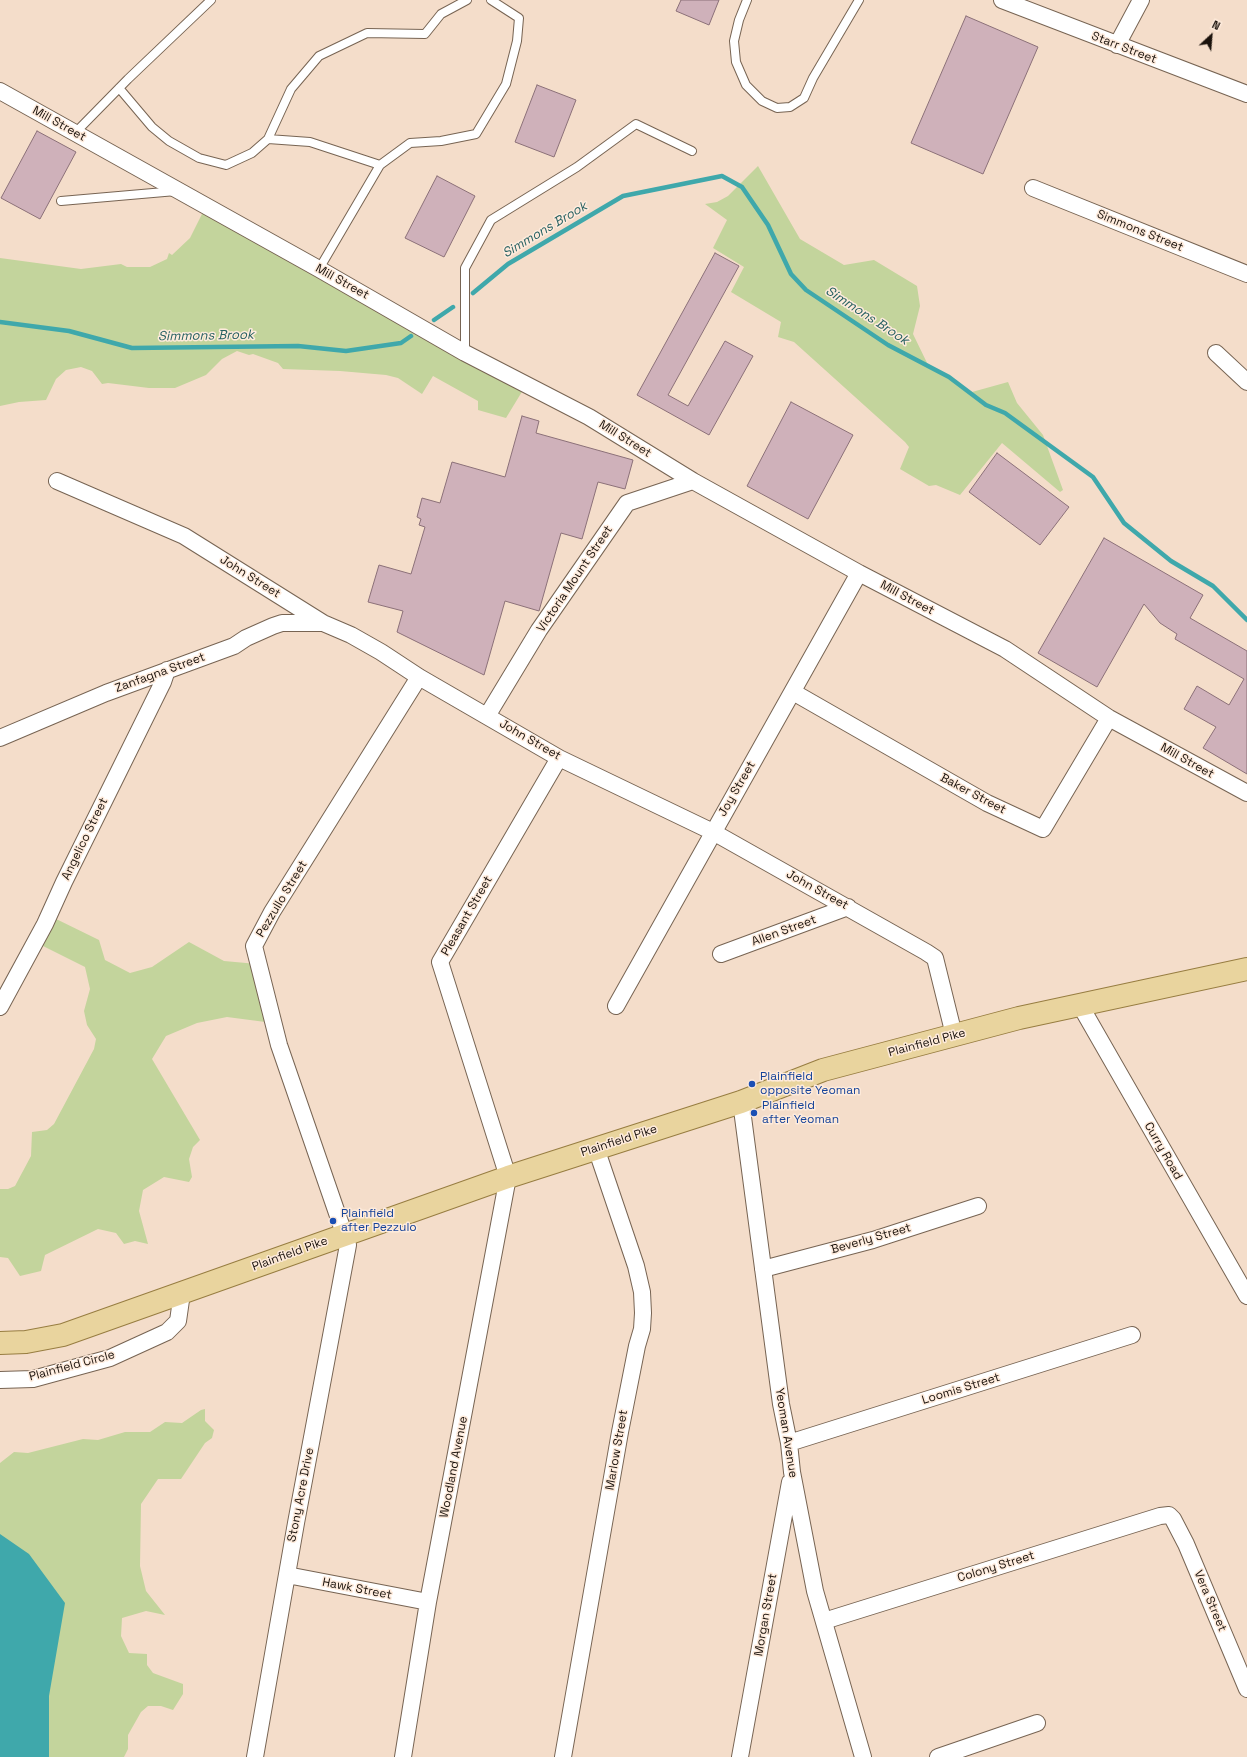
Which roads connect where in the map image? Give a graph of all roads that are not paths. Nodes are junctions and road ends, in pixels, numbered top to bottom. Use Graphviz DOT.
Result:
graph roads {
  1 [pos="211,0"];
  2 [pos="467,0"];
  3 [pos="491,0"];
  4 [pos="747,0"];
  5 [pos="859,0"];
  6 [pos="1002,0"];
  7 [pos="1141,0"];
  8 [pos="1117,45"];
  9 [pos="119,88"];
  10 [pos="0,91"];
  11 [pos="1247,94"];
  12 [pos="75,133"];
  13 [pos="268,139"];
  14 [pos="692,151"];
  15 [pos="380,166"];
  16 [pos="1033,188"];
  17 [pos="179,191"];
  18 [pos="61,200"];
  19 [pos="319,269"];
  20 [pos="1247,274"];
  21 [pos="464,352"];
  22 [pos="1216,353"];
  23 [pos="1247,382"];
  24 [pos="58,481"];
  25 [pos="693,481"];
  26 [pos="859,573"];
  27 [pos="323,623"];
  28 [pos="167,670"];
  29 [pos="419,677"];
  30 [pos="793,692"];
  31 [pos="488,716"];
  32 [pos="1109,718"];
  33 [pos="0,738"];
  34 [pos="559,758"];
  35 [pos="1247,793"];
  36 [pos="713,832"];
  37 [pos="848,907"];
  38 [pos="721,954"];
  39 [pos="1247,969"];
  40 [pos="1080,1004"];
  41 [pos="616,1006"];
  42 [pos="0,1007"];
  43 [pos="954,1035"];
  44 [pos="741,1102"];
  45 [pos="596,1148"];
  46 [pos="508,1176"];
  47 [pos="978,1206"];
  48 [pos="344,1235"];
  49 [pos="763,1269"];
  50 [pos="182,1293"];
  51 [pos="1247,1296"];
  52 [pos="1132,1335"];
  53 [pos="0,1343"];
  54 [pos="0,1380"];
  55 [pos="789,1443"];
  56 [pos="792,1472"];
  57 [pos="1169,1515"];
  58 [pos="286,1576"];
  59 [pos="428,1602"];
  60 [pos="824,1621"];
  61 [pos="1247,1689"];
  62 [pos="1037,1723"];
  63 [pos="255,1757"];
  64 [pos="403,1757"];
  65 [pos="563,1757"];
  66 [pos="740,1757"];
  67 [pos="863,1757"];
  68 [pos="938,1757"];
  1 -- 9 [label="lane"];
  2 -- 13 [label="lane"];
  3 -- 15 [label="lane"];
  4 -- 5 [label="lane"];
  6 -- 8 [label="street, Starr Street"];
  7 -- 8 [label="street"];
  8 -- 11 [label="street, Starr Street"];
  9 -- 12 [label="lane"];
  9 -- 13 [label="lane"];
  10 -- 12 [label="street, Mill Street"];
  12 -- 17 [label="street, Mill Street"];
  13 -- 15 [label="lane"];
  14 -- 21 [label="lane"];
  15 -- 19 [label="lane"];
  16 -- 20 [label="street, Simmons Street"];
  17 -- 18 [label="lane"];
  17 -- 19 [label="street, Mill Street"];
  19 -- 21 [label="street, Mill Street"];
  21 -- 25 [label="street, Mill Street"];
  22 -- 23 [label="street"];
  24 -- 27 [label="street, John Street"];
  25 -- 26 [label="street, Mill Street"];
  25 -- 31 [label="street, Victoria Mount Street"];
  26 -- 30 [label="street, Joy Street"];
  26 -- 32 [label="street, Mill Street"];
  27 -- 28 [label="street, Zanfagna Street"];
  27 -- 29 [label="street, John Street"];
  28 -- 33 [label="street, Zanfagna Street"];
  28 -- 42 [label="street, Angelico Street"];
  29 -- 31 [label="street, John Street"];
  29 -- 48 [label="street, Pezzullo Street"];
  30 -- 32 [label="street, Baker Street"];
  30 -- 36 [label="street, Joy Street"];
  31 -- 34 [label="street, John Street"];
  32 -- 35 [label="street, Mill Street"];
  34 -- 36 [label="street, John Street"];
  34 -- 46 [label="street, Pleasant Street"];
  36 -- 37 [label="street, John Street"];
  36 -- 41 [label="street, Joy Street"];
  37 -- 38 [label="street, Allen Street"];
  37 -- 43 [label="street, John Street"];
  39 -- 40 [label="main road, Plainfield Pike"];
  40 -- 43 [label="main road, Plainfield Pike"];
  40 -- 51 [label="street, Curry Road"];
  43 -- 44 [label="main road, Plainfield Pike"];
  44 -- 45 [label="main road, Plainfield Pike"];
  44 -- 49 [label="street, Yeoman Avenue"];
  45 -- 46 [label="main road, Plainfield Pike"];
  45 -- 65 [label="street, Marlow Street"];
  46 -- 48 [label="main road, Plainfield Pike"];
  46 -- 59 [label="street, Woodland Avenue"];
  47 -- 49 [label="street, Beverly Street"];
  48 -- 50 [label="main road, Plainfield Pike"];
  48 -- 58 [label="street, Stony Acre Drive"];
  49 -- 55 [label="street, Yeoman Avenue"];
  50 -- 53 [label="main road, Plainfield Pike"];
  50 -- 54 [label="street, Plainfield Circle"];
  52 -- 55 [label="street, Loomis Street"];
  55 -- 56 [label="street, Yeoman Avenue"];
  56 -- 60 [label="street, Yeoman Avenue"];
  56 -- 66 [label="street, Morgan Street"];
  57 -- 60 [label="street, Colony Street"];
  57 -- 61 [label="street, Vera Street"];
  58 -- 59 [label="street, Hawk Street"];
  58 -- 63 [label="street, Stony Acre Drive"];
  59 -- 64 [label="street, Woodland Avenue"];
  60 -- 67 [label="street, Yeoman Avenue"];
  62 -- 68 [label="street"];
}
